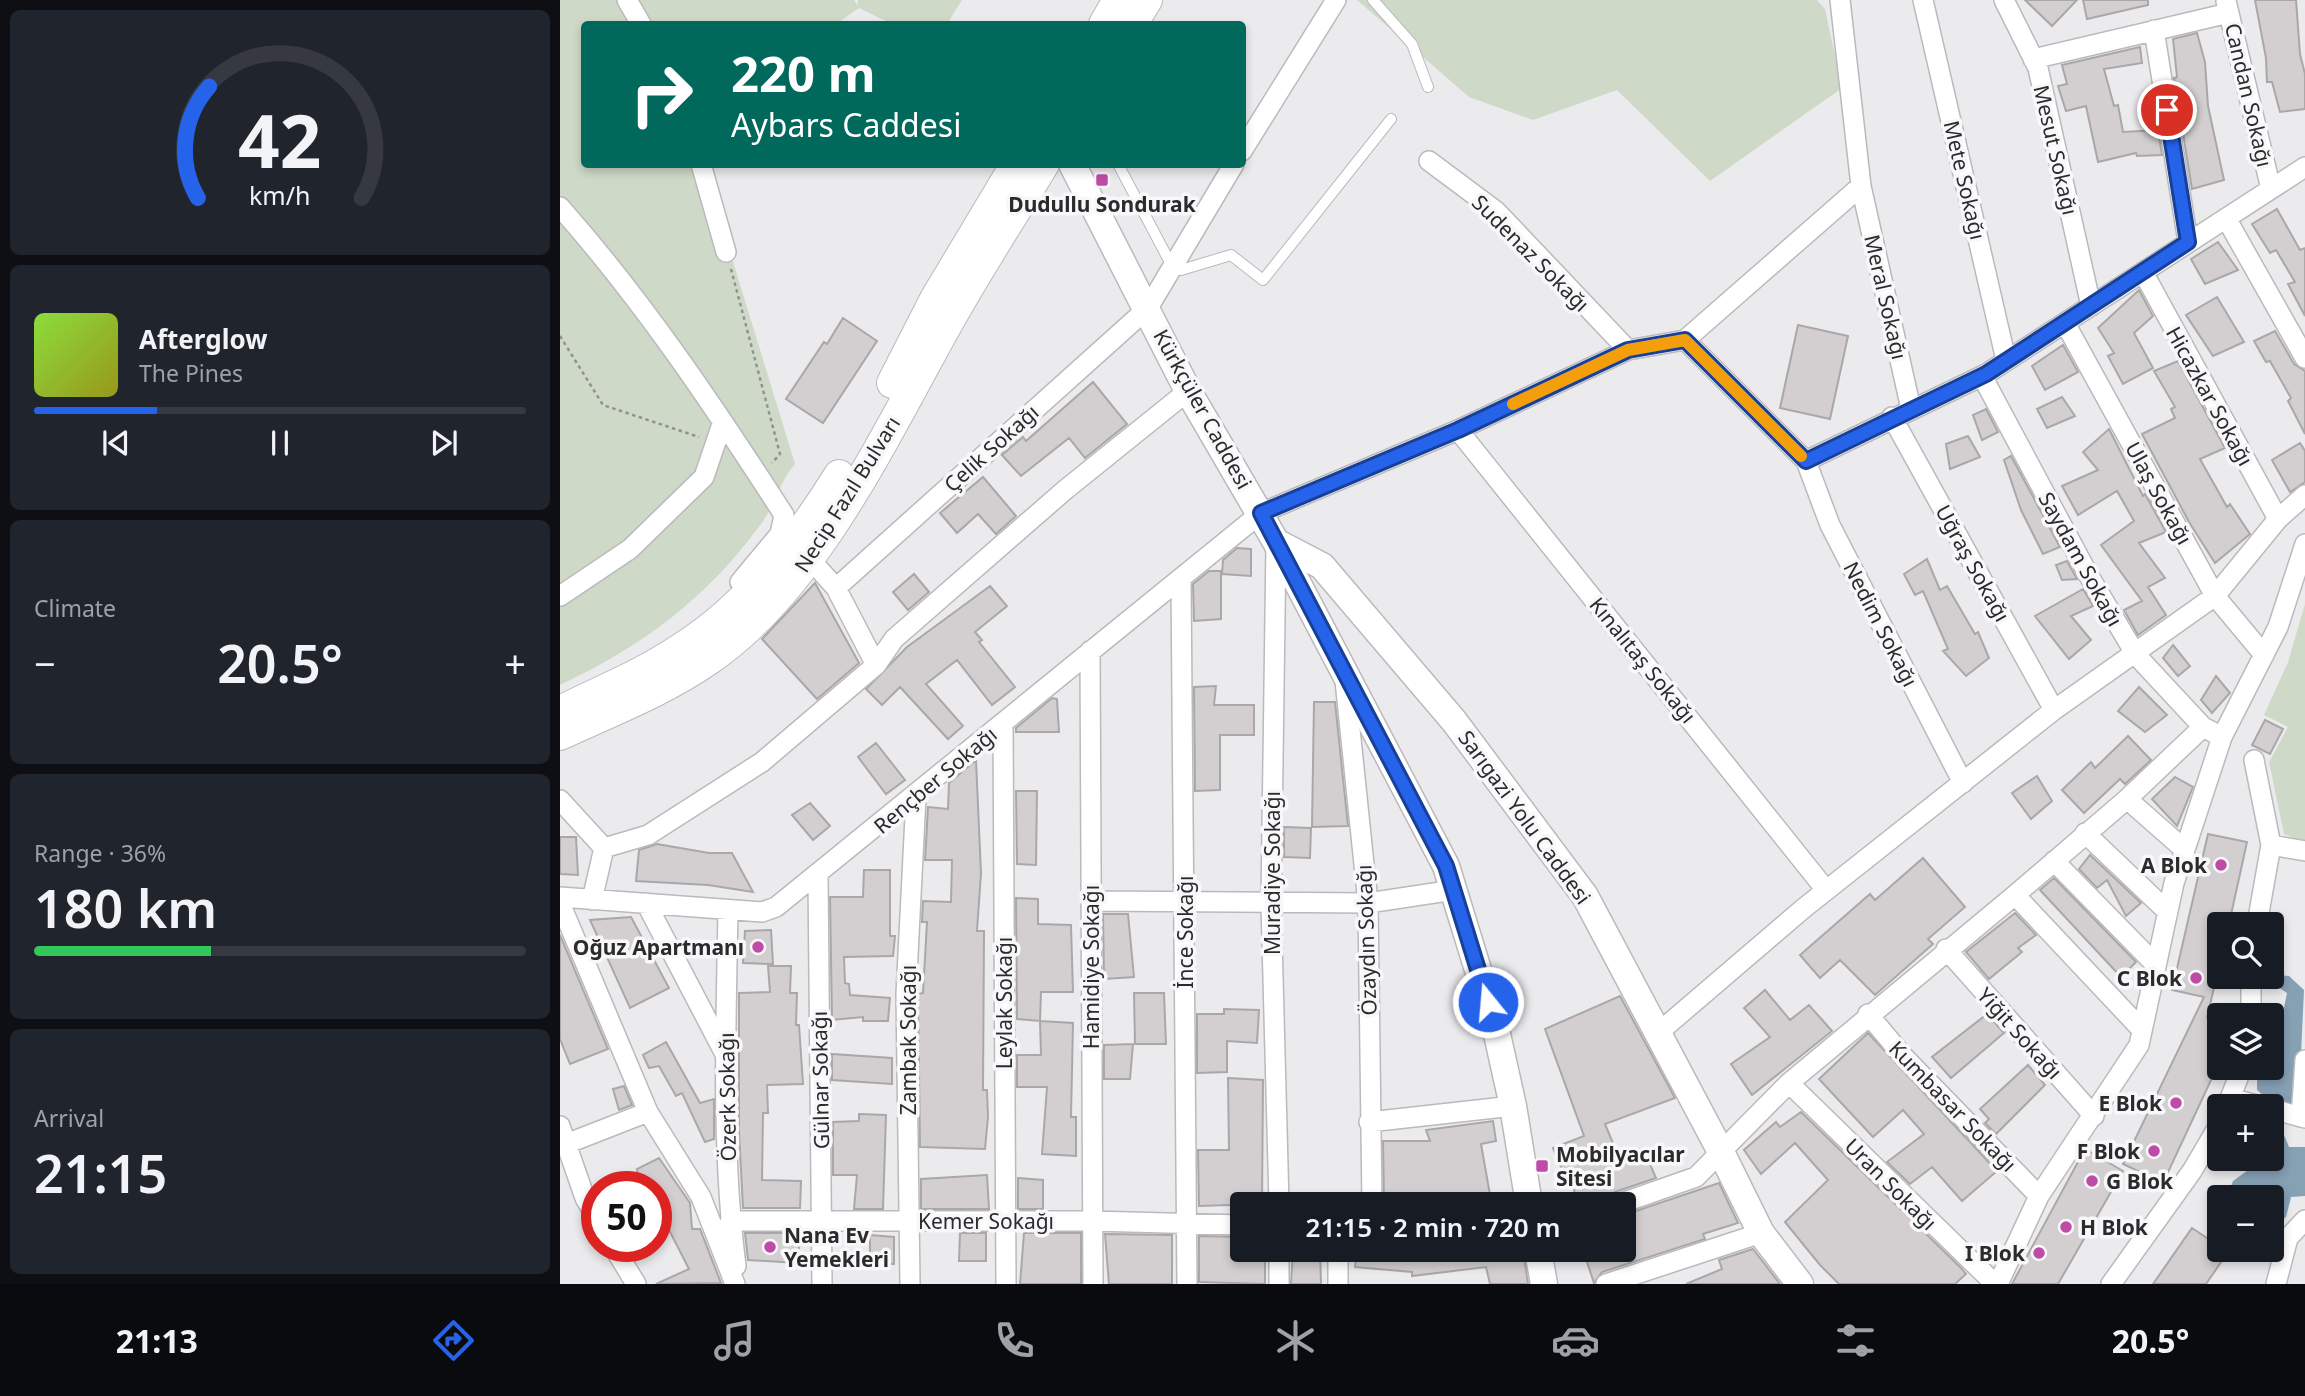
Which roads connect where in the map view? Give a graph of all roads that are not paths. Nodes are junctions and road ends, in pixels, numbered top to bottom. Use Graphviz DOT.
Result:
graph roads {
  1 [pos="627,0"];
  2 [pos="1118,0"];
  3 [pos="1147,0"];
  4 [pos="1336,0"];
  5 [pos="1373,0"];
  6 [pos="1840,0"];
  7 [pos="1923,0"];
  8 [pos="2004,0"];
  9 [pos="2228,6"];
  10 [pos="639,21"];
  11 [pos="1106,21"];
  12 [pos="1134,21"];
  13 [pos="2154,30"];
  14 [pos="2033,59"];
  15 [pos="1428,87"];
  16 [pos="1391,119"];
  17 [pos="1246,145"];
  18 [pos="1429,161"];
  19 [pos="702,168"];
  20 [pos="1014,168"];
  21 [pos="1043,168"];
  22 [pos="1074,168"];
  23 [pos="1120,168"];
  24 [pos="1232,168"];
  25 [pos="2303,173"];
  26 [pos="1861,186"];
  27 [pos="2271,189"];
  28 [pos="560,207"];
  29 [pos="2226,218"];
  30 [pos="2188,242"];
  31 [pos="726,252"];
  32 [pos="1171,266"];
  33 [pos="2143,272"];
  34 [pos="2091,306"];
  35 [pos="1148,308"];
  36 [pos="2065,323"];
  37 [pos="1685,340"];
  38 [pos="1628,350"];
  39 [pos="2305,358"];
  40 [pos="2006,360"];
  41 [pos="1982,376"];
  42 [pos="1188,391"];
  43 [pos="1910,409"];
  44 [pos="1892,417"];
  45 [pos="722,424"];
  46 [pos="1458,430"];
  47 [pos="1806,461"];
  48 [pos="2305,495"];
  49 [pos="1261,513"];
  50 [pos="2278,519"];
  51 [pos="1276,541"];
  52 [pos="2305,544"];
  53 [pos="809,558"];
  54 [pos="1181,580"];
  55 [pos="836,588"];
  56 [pos="560,596"];
  57 [pos="2216,596"];
  58 [pos="1090,651"];
  59 [pos="2136,655"];
  60 [pos="2264,655"];
  61 [pos="876,666"];
  62 [pos="1344,676"];
  63 [pos="560,696"];
  64 [pos="2053,710"];
  65 [pos="560,711"];
  66 [pos="1003,723"];
  67 [pos="2203,727"];
  68 [pos="560,735"];
  69 [pos="2222,737"];
  70 [pos="2254,760"];
  71 [pos="1963,783"];
  72 [pos="916,797"];
  73 [pos="2127,799"];
  74 [pos="560,800"];
  75 [pos="2085,833"];
  76 [pos="2271,845"];
  77 [pos="604,848"];
  78 [pos="2185,850"];
  79 [pos="2305,850"];
  80 [pos="2054,861"];
  81 [pos="818,877"];
  82 [pos="1454,890"];
  83 [pos="1826,890"];
  84 [pos="2015,895"];
  85 [pos="560,897"];
  86 [pos="592,900"];
  87 [pos="1185,900"];
  88 [pos="1091,901"];
  89 [pos="1271,902"];
  90 [pos="560,903"];
  91 [pos="646,903"];
  92 [pos="1368,903"];
  93 [pos="728,910"];
  94 [pos="2168,912"];
  95 [pos="2259,912"];
  96 [pos="1946,949"];
  97 [pos="2155,964"];
  98 [pos="1868,1014"];
  99 [pos="2141,1030"];
  100 [pos="1658,1033"];
  101 [pos="725,1054"];
  102 [pos="2305,1060"];
  103 [pos="1789,1083"];
  104 [pos="1513,1105"];
  105 [pos="648,1112"];
  106 [pos="2284,1112"];
  107 [pos="2094,1116"];
  108 [pos="2303,1118"];
  109 [pos="1369,1122"];
  110 [pos="563,1135"];
  111 [pos="2207,1145"];
  112 [pos="1721,1152"];
  113 [pos="581,1187"];
  114 [pos="1279,1192"];
  115 [pos="1372,1192"];
  116 [pos="1527,1192"];
  117 [pos="2039,1196"];
  118 [pos="1636,1198"];
  119 [pos="2305,1220"];
  120 [pos="730,1221"];
  121 [pos="909,1221"];
  122 [pos="1005,1221"];
  123 [pos="1092,1221"];
  124 [pos="821,1222"];
  125 [pos="1187,1224"];
  126 [pos="1230,1225"];
  127 [pos="1760,1233"];
  128 [pos="623,1262"];
  129 [pos="1279,1262"];
  130 [pos="1338,1262"];
  131 [pos="1540,1262"];
  132 [pos="636,1284"];
  133 [pos="737,1284"];
  134 [pos="822,1284"];
  135 [pos="910,1284"];
  136 [pos="1006,1284"];
  137 [pos="1093,1284"];
  138 [pos="1187,1284"];
  139 [pos="1279,1284"];
  140 [pos="1338,1284"];
  141 [pos="1544,1284"];
  142 [pos="1606,1284"];
  143 [pos="1800,1284"];
  144 [pos="1996,1284"];
  145 [pos="2111,1284"];
  146 [pos="2276,1284"];
  1 -- 10 [label="street"];
  2 -- 11 [label="main road"];
  3 -- 12 [label="main road"];
  4 -- 17 [label="street"];
  5 -- 15 [label="lane"];
  6 -- 26 [label="street, Meral Sokağı"];
  7 -- 40 [label="street, Mete Sokağı"];
  8 -- 14 [label="street, Mesut Sokağı"];
  9 -- 13 [label="street"];
  9 -- 27 [label="street, Candan Sokağı"];
  13 -- 14 [label="street"];
  13 -- 30 [label="street"];
  14 -- 34 [label="street, Mesut Sokağı"];
  16 -- 32 [label="lane"];
  18 -- 38 [label="street, Sudenaz Sokağı"];
  19 -- 31 [label="street"];
  20 -- 65 [label="main road, Necip Fazıl Bulvarı"];
  21 -- 53 [label="main road, Necip Fazıl Bulvarı"];
  22 -- 35 [label="main road, Kürkçüler Caddesi"];
  23 -- 32 [label="lane"];
  24 -- 32 [label="street, Çelik Sokağı"];
  25 -- 27 [label="street"];
  26 -- 37 [label="street"];
  26 -- 43 [label="street, Meral Sokağı"];
  27 -- 29 [label="street"];
  28 -- 45 [label="street"];
  29 -- 30 [label="street"];
  29 -- 39 [label="street"];
  30 -- 33 [label="street"];
  32 -- 35 [label="street, Çelik Sokağı"];
  33 -- 34 [label="street"];
  33 -- 50 [label="street, Hicazkar Sokağı"];
  34 -- 36 [label="street"];
  35 -- 42 [label="main road, Kürkçüler Caddesi"];
  35 -- 55 [label="street, Çelik Sokağı"];
  36 -- 40 [label="street"];
  36 -- 57 [label="street, Ulaş Sokağı"];
  37 -- 38 [label="street, Rençber Sokağı"];
  37 -- 47 [label="street"];
  38 -- 46 [label="street, Rençber Sokağı"];
  40 -- 41 [label="street"];
  41 -- 43 [label="street"];
  41 -- 59 [label="street, Saydam Sokağı"];
  42 -- 49 [label="main road, Kürkçüler Caddesi"];
  42 -- 61 [label="street"];
  43 -- 44 [label="street"];
  44 -- 47 [label="street"];
  44 -- 64 [label="street, Uğraş Sokağı"];
  45 -- 56 [label="street"];
  45 -- 63 [label="street"];
  46 -- 49 [label="street, Rençber Sokağı"];
  46 -- 83 [label="street, Kınalıtaş Sokağı"];
  47 -- 71 [label="street, Nedim Sokağı"];
  48 -- 50 [label="street"];
  49 -- 51 [label="main road, Kürkçüler Caddesi"];
  49 -- 54 [label="street, Rençber Sokağı"];
  50 -- 57 [label="street"];
  51 -- 62 [label="main road, Kürkçüler Caddesi"];
  51 -- 89 [label="street, Muradiye Sokağı"];
  51 -- 100 [label="main road, Sarıgazi Yolu Caddesi"];
  52 -- 60 [label="street"];
  53 -- 55 [label="street"];
  53 -- 68 [label="main road, Necip Fazıl Bulvarı"];
  54 -- 58 [label="street, Rençber Sokağı"];
  54 -- 87 [label="street, İnce Sokağı"];
  55 -- 61 [label="street"];
  57 -- 59 [label="street"];
  57 -- 60 [label="street, Ulaş Sokağı"];
  58 -- 66 [label="street, Rençber Sokağı"];
  58 -- 88 [label="street, Hamidiye Sokağı"];
  59 -- 64 [label="street"];
  59 -- 67 [label="street, Saydam Sokağı"];
  60 -- 69 [label="street"];
  61 -- 77 [label="street"];
  62 -- 82 [label="main road, Kürkçüler Caddesi"];
  62 -- 92 [label="street, Özaydın Sokağı"];
  64 -- 71 [label="street"];
  66 -- 72 [label="street, Rençber Sokağı"];
  66 -- 122 [label="street, Leylak Sokağı"];
  67 -- 69 [label="street, Saydam Sokağı"];
  67 -- 73 [label="street"];
  69 -- 78 [label="street"];
  70 -- 76 [label="street"];
  71 -- 83 [label="street"];
  72 -- 81 [label="street, Rençber Sokağı"];
  72 -- 121 [label="street, Zambak Sokağı"];
  73 -- 75 [label="street"];
  73 -- 78 [label="street"];
  74 -- 77 [label="street"];
  75 -- 80 [label="street"];
  75 -- 94 [label="street"];
  76 -- 79 [label="street"];
  76 -- 95 [label="street"];
  77 -- 86 [label="street"];
  78 -- 94 [label="street"];
  80 -- 84 [label="street"];
  80 -- 97 [label="street"];
  81 -- 93 [label="street, Rençber Sokağı"];
  81 -- 124 [label="street, Gülnar Sokağı"];
  82 -- 92 [label="street"];
  82 -- 104 [label="main road, Kürkçüler Caddesi"];
  83 -- 100 [label="street"];
  84 -- 96 [label="street"];
  84 -- 99 [label="street"];
  85 -- 86 [label="street, Rençber Sokağı"];
  86 -- 91 [label="street, Rençber Sokağı"];
  87 -- 88 [label="street"];
  87 -- 89 [label="street"];
  87 -- 125 [label="street, İnce Sokağı"];
  88 -- 123 [label="street, Hamidiye Sokağı"];
  89 -- 92 [label="street"];
  89 -- 114 [label="street, Muradiye Sokağı"];
  90 -- 105 [label="street"];
  91 -- 93 [label="street, Rençber Sokağı"];
  91 -- 101 [label="street"];
  92 -- 109 [label="street, Özaydın Sokağı"];
  93 -- 101 [label="street, Özerk Sokağı"];
  94 -- 97 [label="street"];
  96 -- 98 [label="street"];
  96 -- 107 [label="street, Yiğit Sokağı"];
  97 -- 99 [label="street"];
  98 -- 103 [label="street"];
  98 -- 117 [label="street, Kumbasar Sokağı"];
  99 -- 107 [label="street"];
  100 -- 112 [label="main road, Sarıgazi Yolu Caddesi"];
  101 -- 120 [label="street, Özerk Sokağı"];
  102 -- 108 [label="street"];
  103 -- 112 [label="street"];
  103 -- 144 [label="street, Uran Sokağı"];
  104 -- 109 [label="street"];
  104 -- 116 [label="main road, Kürkçüler Caddesi"];
  105 -- 110 [label="street"];
  105 -- 133 [label="street"];
  106 -- 108 [label="street"];
  107 -- 117 [label="street"];
  109 -- 115 [label="street, Özaydın Sokağı"];
  110 -- 113 [label="street"];
  111 -- 145 [label="street"];
  112 -- 118 [label="street"];
  112 -- 127 [label="main road, Sarıgazi Yolu Caddesi"];
  117 -- 144 [label="street"];
  119 -- 146 [label="street"];
  120 -- 124 [label="street, Kemer Sokağı"];
  120 -- 133 [label="street, Özerk Sokağı"];
  121 -- 122 [label="street, Kemer Sokağı"];
  121 -- 124 [label="street, Kemer Sokağı"];
  121 -- 135 [label="street, Zambak Sokağı"];
  122 -- 123 [label="street, Kemer Sokağı"];
  122 -- 136 [label="street, Leylak Sokağı"];
  123 -- 125 [label="street, Kemer Sokağı"];
  123 -- 137 [label="street, Hamidiye Sokağı"];
  124 -- 134 [label="street, Gülnar Sokağı"];
  125 -- 126 [label="street, Kemer Sokağı"];
  125 -- 138 [label="street, İnce Sokağı"];
  127 -- 142 [label="street"];
  127 -- 143 [label="main road, Sarıgazi Yolu Caddesi"];
  128 -- 132 [label="street"];
  129 -- 139 [label="street"];
  130 -- 140 [label="street"];
  131 -- 141 [label="main road"];
}
